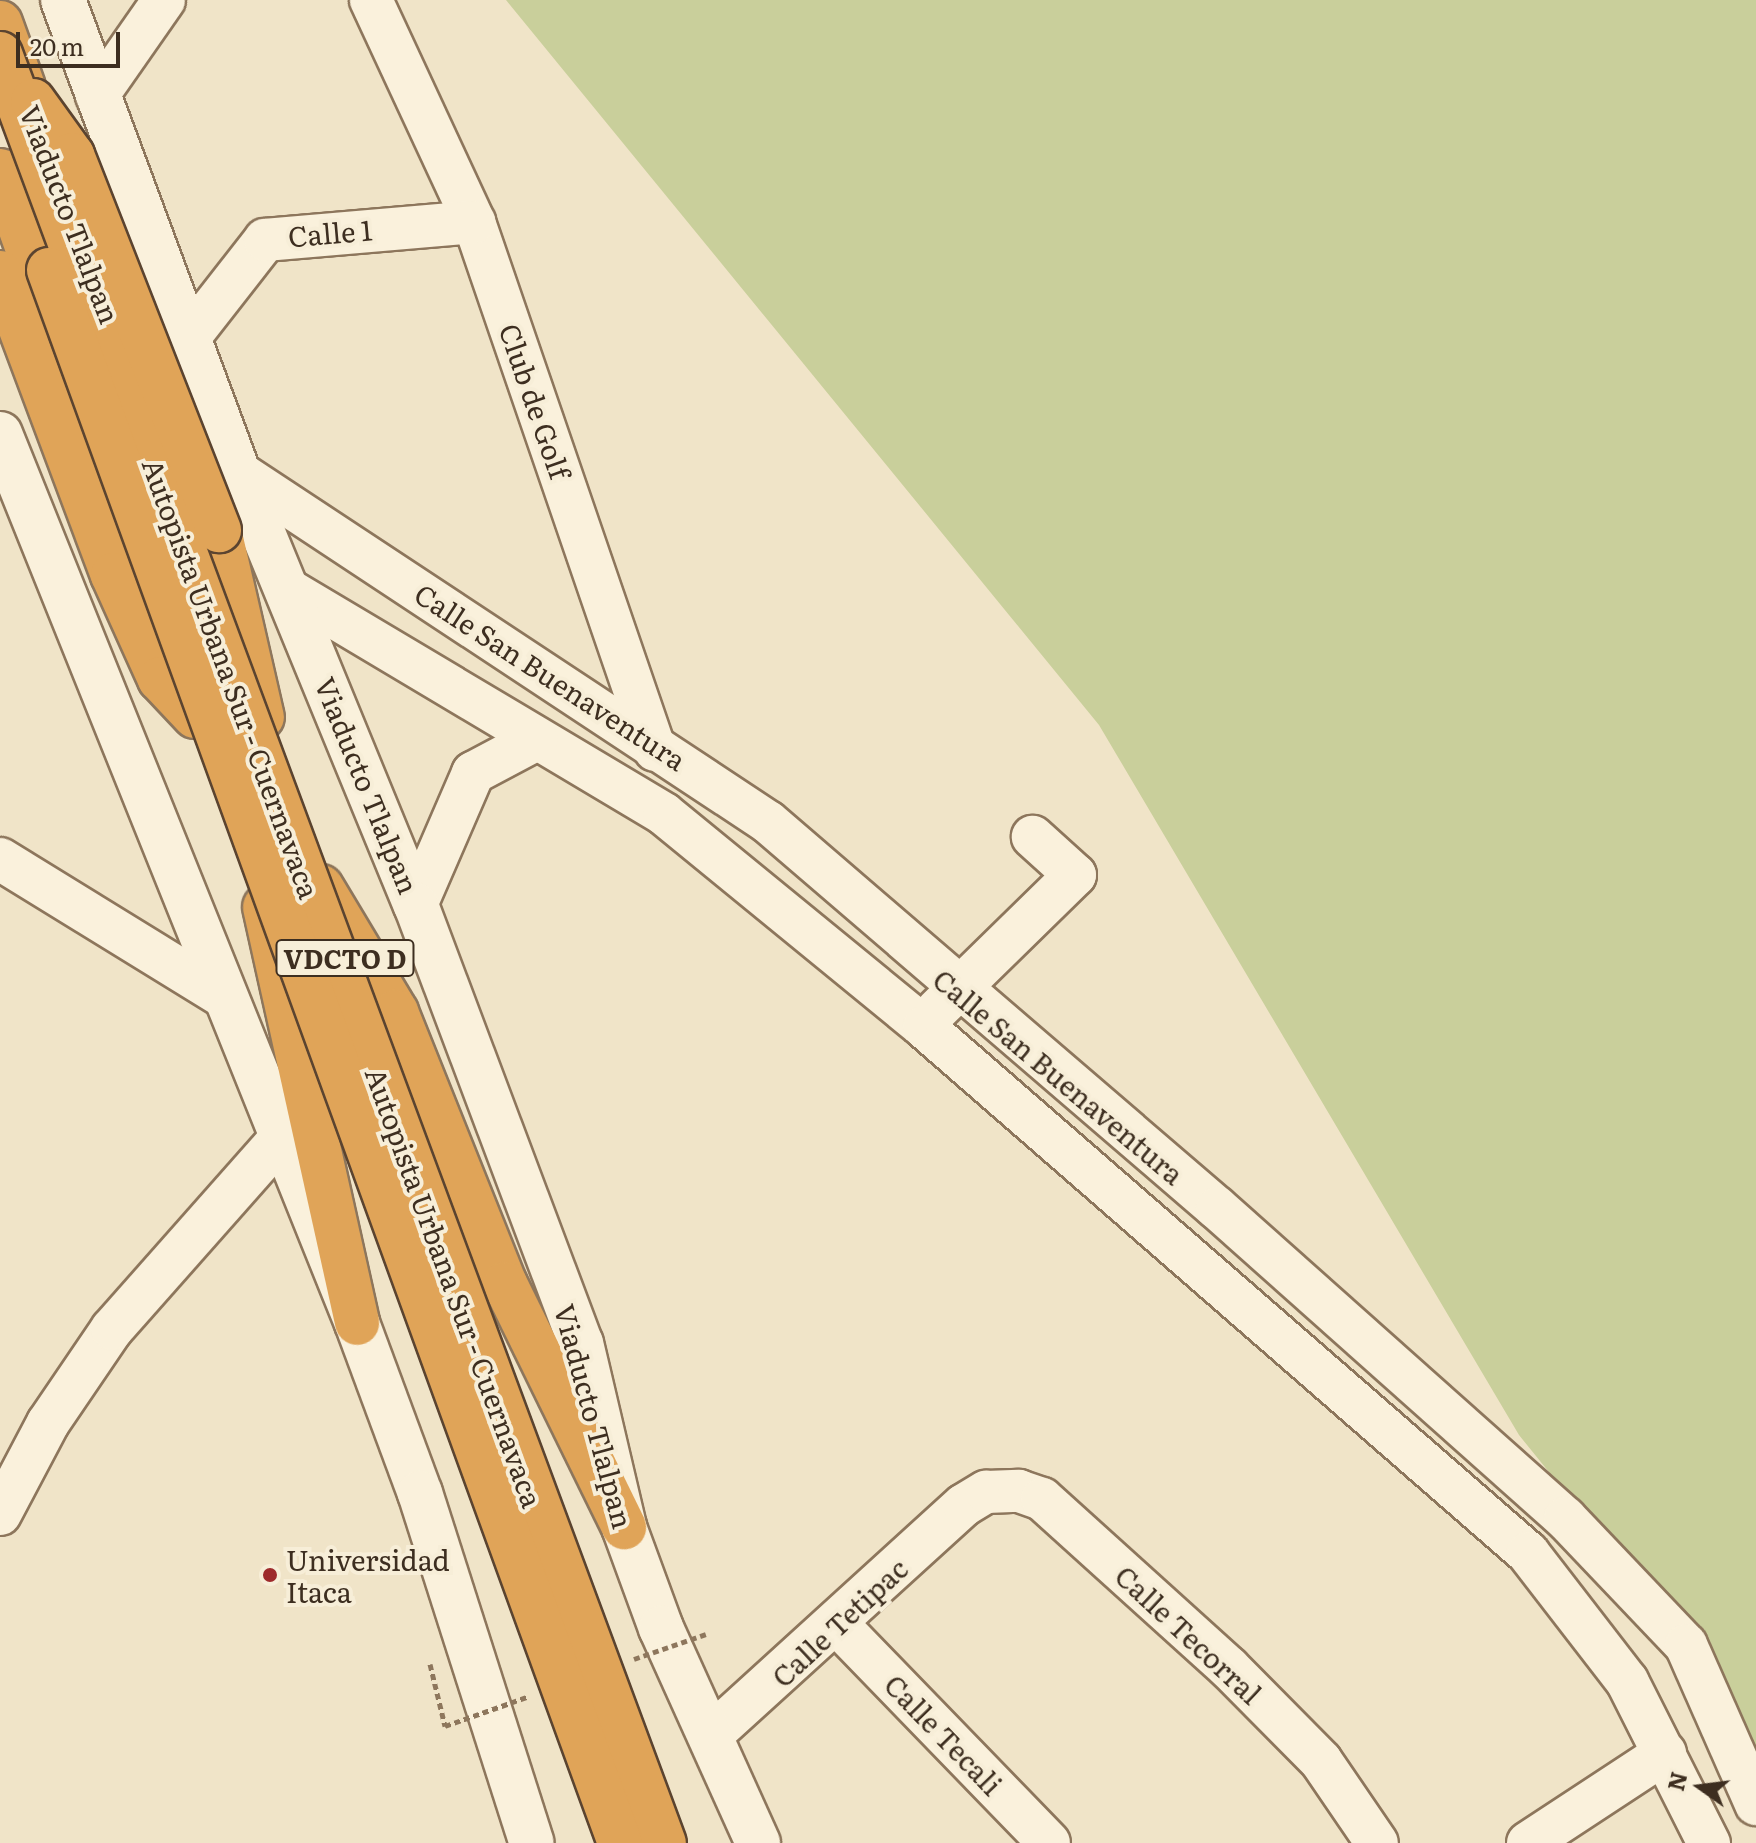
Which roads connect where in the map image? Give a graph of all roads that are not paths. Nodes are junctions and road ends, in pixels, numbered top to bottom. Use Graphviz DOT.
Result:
graph roads {
  1 [pos="63,0"];
  2 [pos="164,0"];
  3 [pos="371,0"];
  4 [pos="0,23"];
  5 [pos="6,60"];
  6 [pos="97,96"];
  7 [pos="0,132"];
  8 [pos="0,171"];
  9 [pos="474,222"];
  10 [pos="0,273"];
  11 [pos="187,340"];
  12 [pos="0,434"];
  13 [pos="238,472"];
  14 [pos="292,592"];
  15 [pos="195,716"];
  16 [pos="262,717"];
  17 [pos="537,739"];
  18 [pos="654,742"];
  19 [pos="664,814"];
  20 [pos="1033,837"];
  21 [pos="0,859"];
  22 [pos="256,866"];
  23 [pos="312,871"];
  24 [pos="416,905"];
  25 [pos="953,988"];
  26 [pos="224,997"];
  27 [pos="924,1027"];
  28 [pos="280,1139"];
  29 [pos="357,1323"];
  30 [pos="964,1505"];
  31 [pos="0,1514"];
  32 [pos="624,1527"];
  33 [pos="838,1625"];
  34 [pos="710,1736"];
  35 [pos="1665,1753"];
  36 [pos="1756,1804"];
  37 [pos="532,1843"];
  38 [pos="619,1843"];
  39 [pos="664,1843"];
  40 [pos="678,1843"];
  41 [pos="758,1843"];
  42 [pos="1049,1843"];
  43 [pos="1377,1843"];
  44 [pos="1528,1843"];
  45 [pos="1709,1843"];
  1 -- 6 [label="main road, Viaducto Tlalpan"];
  2 -- 6 [label="street"];
  3 -- 9 [label="street, Club de Golf"];
  4 -- 5 [label="highway, Viaducto Tlalpan / VDCTO D"];
  5 -- 16 [label="highway, Viaducto Tlalpan / VDCTO D"];
  5 -- 16 [label="highway, bridge"];
  5 -- 39 [label="highway, Autopista Urbana Sur - Cuernavaca, bridge"];
  6 -- 11 [label="main road, Viaducto Tlalpan"];
  7 -- 38 [label="highway, Autopista Urbana Sur - Cuernavaca, bridge"];
  8 -- 15 [label="highway, Viaducto Tlalpan / VDCTO D"];
  9 -- 11 [label="street, Calle 1"];
  9 -- 18 [label="street, Club de Golf"];
  10 -- 15 [label="highway"];
  11 -- 13 [label="main road, Viaducto Tlalpan"];
  12 -- 26 [label="main road"];
  13 -- 14 [label="main road, Viaducto Tlalpan"];
  13 -- 18 [label="street, Calle San Buenaventura"];
  14 -- 17 [label="street, Calle San Buenaventura"];
  14 -- 24 [label="main road, Viaducto Tlalpan"];
  15 -- 22 [label="highway, Viaducto Tlalpan / VDCTO D"];
  16 -- 23 [label="highway, Viaducto Tlalpan / VDCTO D"];
  17 -- 19 [label="street, Calle San Buenaventura"];
  17 -- 24 [label="street"];
  18 -- 19 [label="street, Club de Golf"];
  18 -- 25 [label="street, Calle San Buenaventura"];
  19 -- 27 [label="street, Calle San Buenaventura"];
  20 -- 25 [label="street"];
  21 -- 26 [label="street"];
  22 -- 29 [label="highway"];
  22 -- 38 [label="highway, Viaducto Tlalpan / VDCTO D"];
  23 -- 32 [label="highway"];
  23 -- 40 [label="highway, Viaducto Tlalpan / VDCTO D"];
  24 -- 32 [label="main road, Viaducto Tlalpan"];
  25 -- 27 [label="street"];
  25 -- 36 [label="street, Calle San Buenaventura"];
  26 -- 28 [label="main road"];
  27 -- 35 [label="street, Calle San Buenaventura"];
  28 -- 29 [label="main road"];
  28 -- 31 [label="street"];
  29 -- 37 [label="main road"];
  30 -- 33 [label="street, Calle Tetipac"];
  30 -- 43 [label="street, Calle Tecorral"];
  32 -- 34 [label="main road, Viaducto Tlalpan"];
  33 -- 34 [label="street, Calle Tetipac"];
  33 -- 42 [label="street, Calle Tecali"];
  34 -- 41 [label="main road, Viaducto Tlalpan"];
  35 -- 44 [label="street"];
  35 -- 45 [label="street, Calle San Buenaventura"];
}
